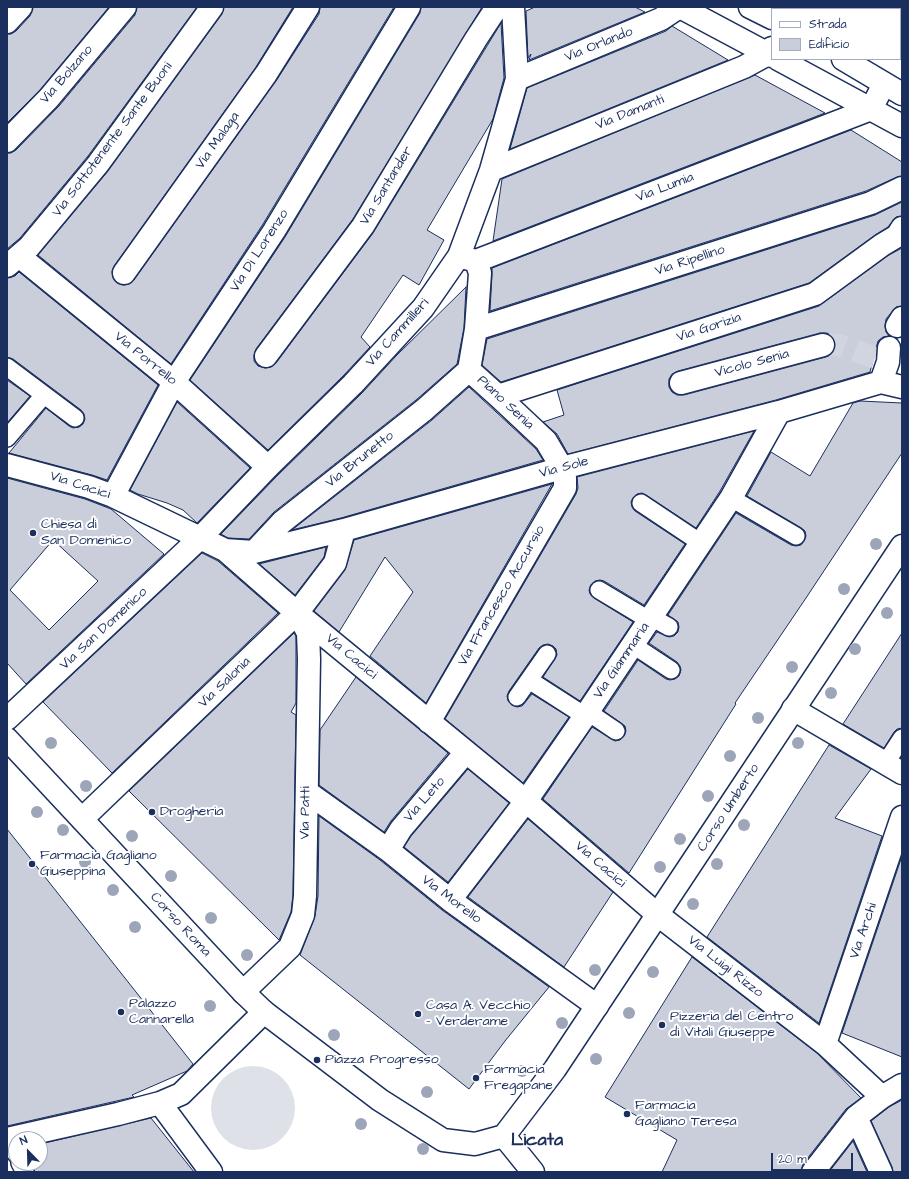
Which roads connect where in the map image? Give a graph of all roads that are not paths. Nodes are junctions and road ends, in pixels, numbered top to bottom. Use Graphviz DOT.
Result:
graph roads {
  1 [pos="21,7"];
  2 [pos="125,7"];
  3 [pos="212,7"];
  4 [pos="308,7"];
  5 [pos="409,7"];
  6 [pos="497,7"];
  7 [pos="513,7"];
  8 [pos="680,7"];
  9 [pos="750,7"];
  10 [pos="771,18"];
  11 [pos="7,22"];
  12 [pos="771,53"];
  13 [pos="771,54"];
  14 [pos="783,60"];
  15 [pos="845,60"];
  16 [pos="517,79"];
  17 [pos="893,89"];
  18 [pos="871,109"];
  19 [pos="902,126"];
  20 [pos="7,141"];
  21 [pos="491,170"];
  22 [pos="902,188"];
  23 [pos="902,228"];
  24 [pos="467,258"];
  25 [pos="13,261"];
  26 [pos="124,273"];
  27 [pos="476,329"];
  28 [pos="823,345"];
  29 [pos="266,356"];
  30 [pos="884,356"];
  31 [pos="7,367"];
  32 [pos="469,370"];
  33 [pos="174,382"];
  34 [pos="881,382"];
  35 [pos="681,384"];
  36 [pos="902,387"];
  37 [pos="44,395"];
  38 [pos="498,396"];
  39 [pos="779,412"];
  40 [pos="75,418"];
  41 [pos="7,438"];
  42 [pos="7,465"];
  43 [pos="268,467"];
  44 [pos="562,468"];
  45 [pos="113,496"];
  46 [pos="731,498"];
  47 [pos="641,503"];
  48 [pos="344,530"];
  49 [pos="796,536"];
  50 [pos="200,538"];
  51 [pos="701,543"];
  52 [pos="902,546"];
  53 [pos="225,550"];
  54 [pos="254,552"];
  55 [pos="599,590"];
  56 [pos="297,613"];
  57 [pos="657,621"];
  58 [pos="633,645"];
  59 [pos="547,654"];
  60 [pos="671,670"];
  61 [pos="529,680"];
  62 [pos="518,697"];
  63 [pos="793,710"];
  64 [pos="587,714"];
  65 [pos="7,719"];
  66 [pos="429,722"];
  67 [pos="616,731"];
  68 [pos="902,738"];
  69 [pos="7,739"];
  70 [pos="466,752"];
  71 [pos="893,769"];
  72 [pos="306,792"];
  73 [pos="526,801"];
  74 [pos="902,817"];
  75 [pos="82,819"];
  76 [pos="388,850"];
  77 [pos="450,900"];
  78 [pos="658,915"];
  79 [pos="255,1003"];
  80 [pos="597,1006"];
  81 [pos="826,1044"];
  82 [pos="902,1085"];
  83 [pos="882,1097"];
  84 [pos="152,1105"];
  85 [pos="856,1117"];
  86 [pos="48,1132"];
  87 [pos="504,1136"];
  88 [pos="211,1172"];
  89 [pos="533,1172"];
  90 [pos="813,1172"];
  91 [pos="881,1172"];
  1 -- 11 [label="street"];
  2 -- 20 [label="street, Via Bolzano"];
  3 -- 25 [label="street, Via Sottotenente Sante Buoni"];
  4 -- 26 [label="street, Via Malaga"];
  5 -- 33 [label="street, Via Di Lorenzo"];
  6 -- 29 [label="street, Via Santander"];
  7 -- 16 [label="street, Via Cammilleri"];
  8 -- 12 [label="street"];
  8 -- 16 [label="street, Via Orlando"];
  9 -- 10 [label="street"];
  13 -- 21 [label="street, Via Damanti"];
  14 -- 18 [label="street"];
  15 -- 17 [label="street"];
  16 -- 21 [label="street, Via Cammilleri"];
  17 -- 18 [label="street"];
  18 -- 19 [label="street"];
  18 -- 24 [label="street, Via Lumia"];
  21 -- 24 [label="street, Via Cammilleri"];
  22 -- 27 [label="street, Via Ripellino"];
  23 -- 38 [label="street, Via Gorizia"];
  24 -- 27 [label="street, Piano Senia"];
  24 -- 43 [label="street, Via Cammilleri"];
  25 -- 33 [label="street, Via Porrello"];
  27 -- 32 [label="street, Piano Senia"];
  28 -- 35 [label="street, Vicolo Senia"];
  30 -- 34 [label="street"];
  31 -- 37 [label="lane"];
  32 -- 38 [label="street, Piano Senia"];
  32 -- 54 [label="street, Via Brunetto"];
  33 -- 43 [label="street, Via Porrello"];
  33 -- 45 [label="street, Via Di Lorenzo"];
  34 -- 36 [label="street, Via Sole"];
  34 -- 39 [label="street, Via Sole"];
  37 -- 40 [label="lane"];
  37 -- 41 [label="lane"];
  38 -- 44 [label="street, Piano Senia"];
  39 -- 44 [label="street, Via Sole"];
  39 -- 46 [label="street, Via Giammaria"];
  42 -- 45 [label="street, Via Cacici"];
  43 -- 50 [label="street, Via Cammilleri"];
  44 -- 48 [label="street, Via Sole"];
  44 -- 66 [label="street, Via Francesco Accursio"];
  45 -- 50 [label="street, Via Cacici"];
  46 -- 49 [label="lane"];
  46 -- 51 [label="street, Via Giammaria"];
  47 -- 51 [label="lane"];
  48 -- 54 [label="street, Via Sole"];
  48 -- 56 [label="street, Via Salonia"];
  50 -- 53 [label="street, Via Cacici"];
  50 -- 65 [label="street, Via San Domenico"];
  51 -- 57 [label="street, Via Giammaria"];
  52 -- 63 [label="street, Corso Umberto"];
  53 -- 54 [label="street, Via Sole"];
  53 -- 56 [label="street, Via Cacici"];
  55 -- 57 [label="lane"];
  56 -- 66 [label="street, Via Cacici"];
  56 -- 72 [label="street, Via Patti"];
  56 -- 75 [label="street, Via Salonia"];
  57 -- 58 [label="street, Via Giammaria"];
  58 -- 60 [label="lane"];
  58 -- 64 [label="street, Via Giammaria"];
  59 -- 61 [label="lane"];
  61 -- 62 [label="lane"];
  61 -- 64 [label="lane"];
  63 -- 71 [label="street"];
  63 -- 78 [label="street, Corso Umberto"];
  64 -- 67 [label="lane"];
  64 -- 73 [label="street, Via Giammaria"];
  66 -- 70 [label="street, Via Cacici"];
  68 -- 71 [label="lane"];
  69 -- 75 [label="street, Corso Roma"];
  70 -- 73 [label="street, Via Cacici"];
  70 -- 76 [label="street, Via Leto"];
  72 -- 76 [label="street, Via Morello"];
  72 -- 79 [label="street, Via Patti"];
  73 -- 77 [label="street, Via Giammaria"];
  73 -- 78 [label="street, Via Cacici"];
  74 -- 81 [label="street, Via Archi"];
  75 -- 79 [label="street, Corso Roma"];
  76 -- 77 [label="street, Via Morello"];
  77 -- 80 [label="street, Via Morello"];
  78 -- 80 [label="street, Corso Umberto"];
  78 -- 81 [label="street, Via Luigi Rizzo"];
  79 -- 84 [label="street, Via Patti"];
  79 -- 87 [label="street, Corso Roma"];
  80 -- 87 [label="street, Corso Umberto"];
  81 -- 83 [label="street, Via Luigi Rizzo"];
  82 -- 83 [label="street"];
  83 -- 85 [label="street"];
  84 -- 86 [label="street, Via Patti"];
  84 -- 88 [label="street"];
  85 -- 90 [label="street"];
  85 -- 91 [label="street"];
  87 -- 89 [label="street"];
}
